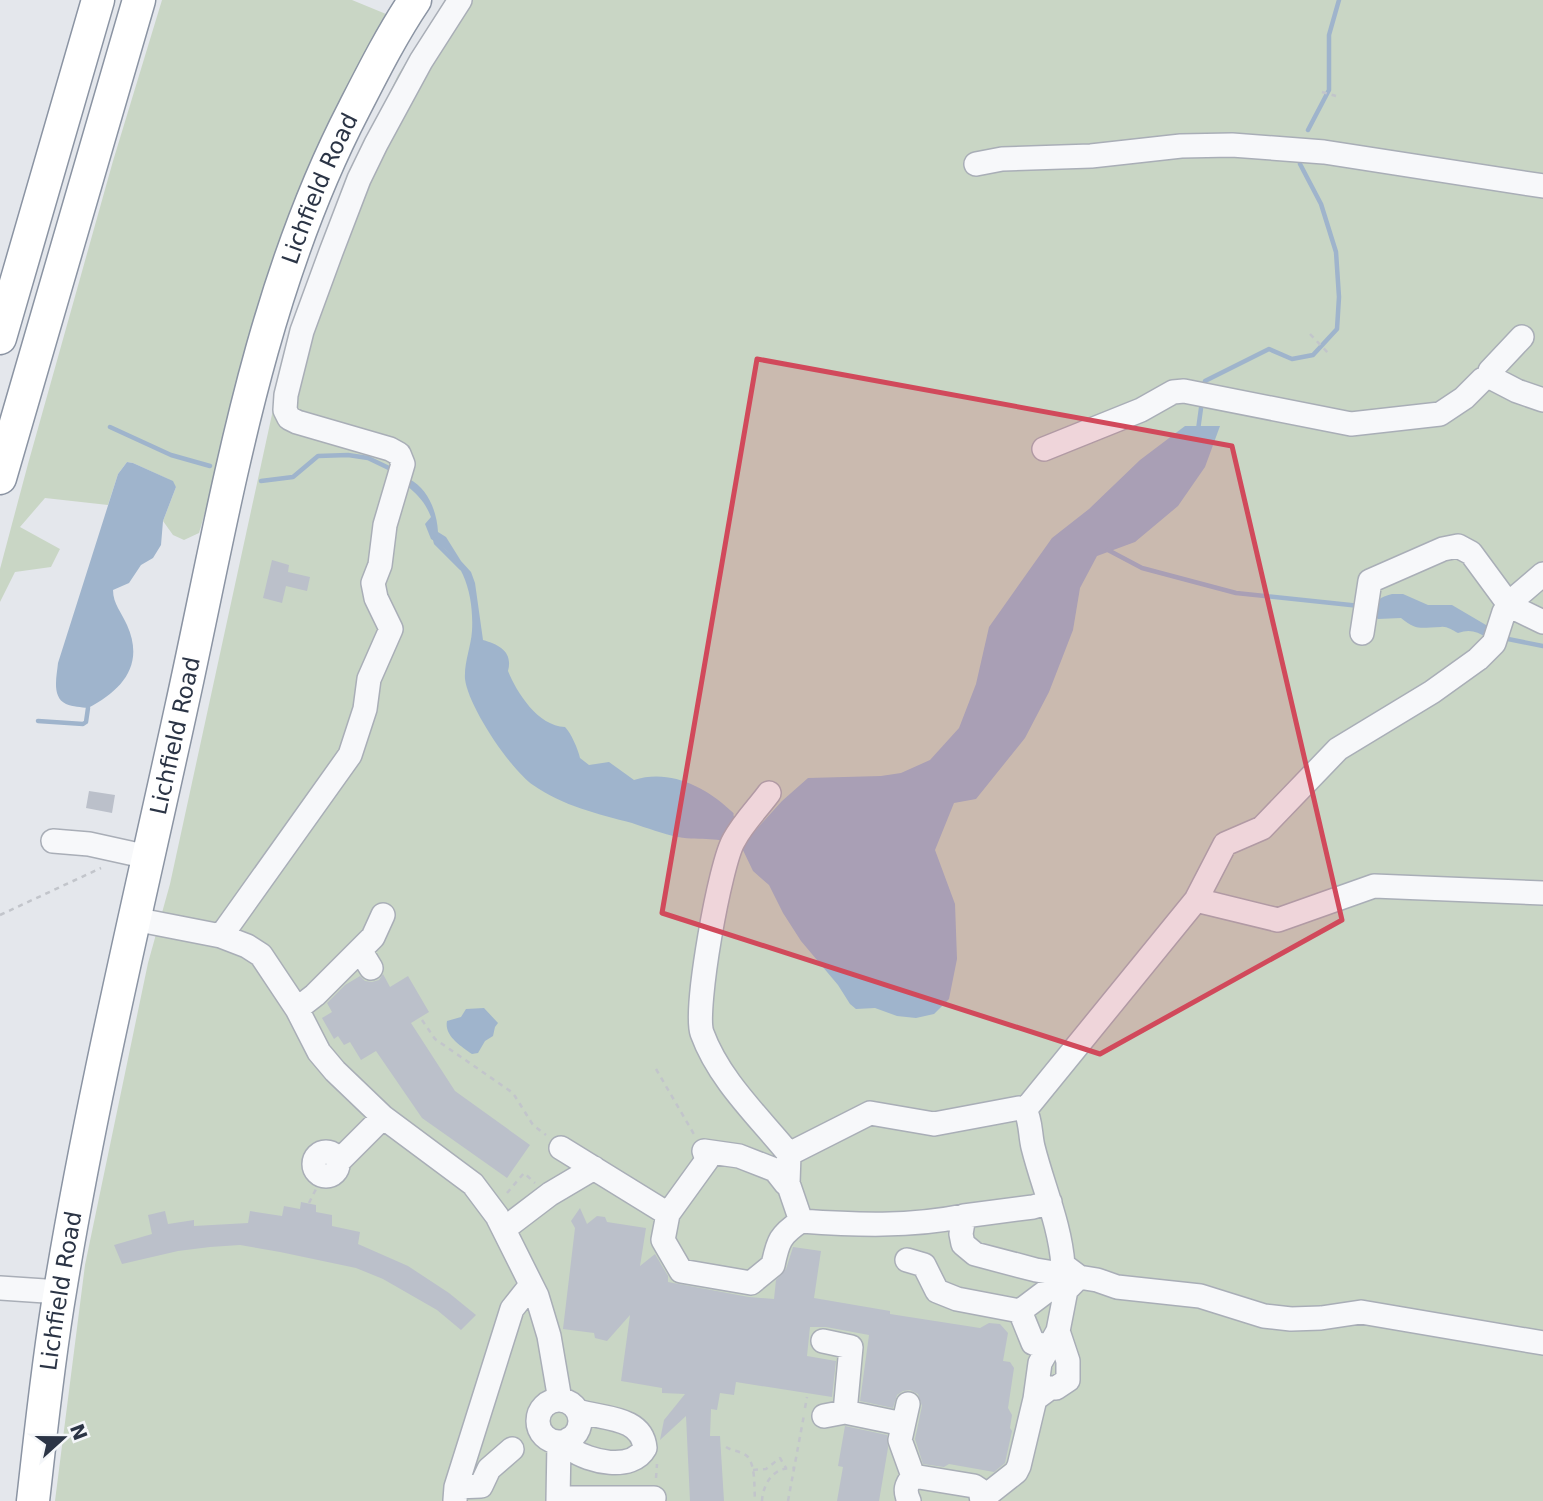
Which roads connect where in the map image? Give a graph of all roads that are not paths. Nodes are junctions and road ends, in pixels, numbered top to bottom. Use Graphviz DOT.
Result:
graph roads {
  1 [pos="98,0"];
  2 [pos="139,0"];
  3 [pos="415,0"];
  4 [pos="460,0"];
  5 [pos="976,164"];
  6 [pos="1543,186"];
  7 [pos="1522,337"];
  8 [pos="0,338"];
  9 [pos="1488,376"];
  10 [pos="1543,400"];
  11 [pos="1044,449"];
  12 [pos="0,478"];
  13 [pos="1543,573"];
  14 [pos="1365,615"];
  15 [pos="1543,622"];
  16 [pos="1501,623"];
  17 [pos="769,793"];
  18 [pos="53,841"];
  19 [pos="140,855"];
  20 [pos="1543,893"];
  21 [pos="1196,900"];
  22 [pos="383,915"];
  23 [pos="134,919"];
  24 [pos="221,936"];
  25 [pos="298,1009"];
  26 [pos="1025,1110"];
  27 [pos="383,1117"];
  28 [pos="562,1148"];
  29 [pos="787,1162"];
  30 [pos="594,1168"];
  31 [pos="331,1169"];
  32 [pos="1050,1202"];
  33 [pos="666,1207"];
  34 [pos="964,1216"];
  35 [pos="801,1221"];
  36 [pos="504,1229"];
  37 [pos="907,1260"];
  38 [pos="1064,1277"];
  39 [pos="531,1285"];
  40 [pos="0,1288"];
  41 [pos="60,1292"];
  42 [pos="1020,1311"];
  43 [pos="823,1341"];
  44 [pos="1543,1343"];
  45 [pos="1046,1345"];
  46 [pos="1035,1399"];
  47 [pos="569,1405"];
  48 [pos="553,1433"];
  49 [pos="913,1476"];
  50 [pos="455,1494"];
  51 [pos="559,1499"];
  52 [pos="610,1499"];
  53 [pos="654,1499"];
  54 [pos="983,1499"];
  55 [pos="33,1501"];
  56 [pos="909,1501"];
  1 -- 8 [label="highway"];
  2 -- 12 [label="highway"];
  3 -- 19 [label="highway, Lichfield Road"];
  4 -- 24 [label="lane"];
  5 -- 6 [label="lane"];
  7 -- 9 [label="lane"];
  9 -- 10 [label="lane"];
  9 -- 11 [label="lane"];
  13 -- 16 [label="lane"];
  14 -- 16 [label="lane"];
  15 -- 16 [label="lane"];
  16 -- 21 [label="lane"];
  17 -- 29 [label="lane"];
  18 -- 19 [label="lane"];
  19 -- 23 [label="highway, Lichfield Road"];
  20 -- 21 [label="lane"];
  21 -- 26 [label="lane"];
  22 -- 25 [label="lane"];
  23 -- 24 [label="lane"];
  23 -- 41 [label="highway, Lichfield Road"];
  24 -- 25 [label="lane"];
  25 -- 27 [label="lane"];
  26 -- 29 [label="lane"];
  26 -- 32 [label="lane"];
  27 -- 31 [label="lane"];
  27 -- 36 [label="lane"];
  28 -- 30 [label="lane"];
  29 -- 33 [label="lane"];
  29 -- 35 [label="lane"];
  30 -- 33 [label="lane"];
  30 -- 36 [label="lane"];
  32 -- 34 [label="lane"];
  32 -- 38 [label="lane"];
  33 -- 35 [label="lane"];
  34 -- 35 [label="lane"];
  34 -- 38 [label="lane"];
  36 -- 39 [label="lane"];
  37 -- 42 [label="lane"];
  38 -- 42 [label="lane"];
  38 -- 44 [label="lane"];
  38 -- 45 [label="lane"];
  39 -- 47 [label="lane"];
  39 -- 50 [label="lane"];
  40 -- 41 [label="lane"];
  41 -- 55 [label="highway, Lichfield Road"];
  42 -- 45 [label="lane"];
  43 -- 49 [label="lane"];
  45 -- 46 [label="lane"];
  45 -- 46 [label="lane"];
  46 -- 54 [label="lane"];
  47 -- 48 [label="lane"];
  47 -- 48 [label="lane"];
  47 -- 48 [label="lane"];
  48 -- 50 [label="lane"];
  48 -- 51 [label="lane"];
  49 -- 54 [label="lane"];
  49 -- 56 [label="lane"];
  51 -- 52 [label="lane"];
  52 -- 53 [label="lane"];
}
